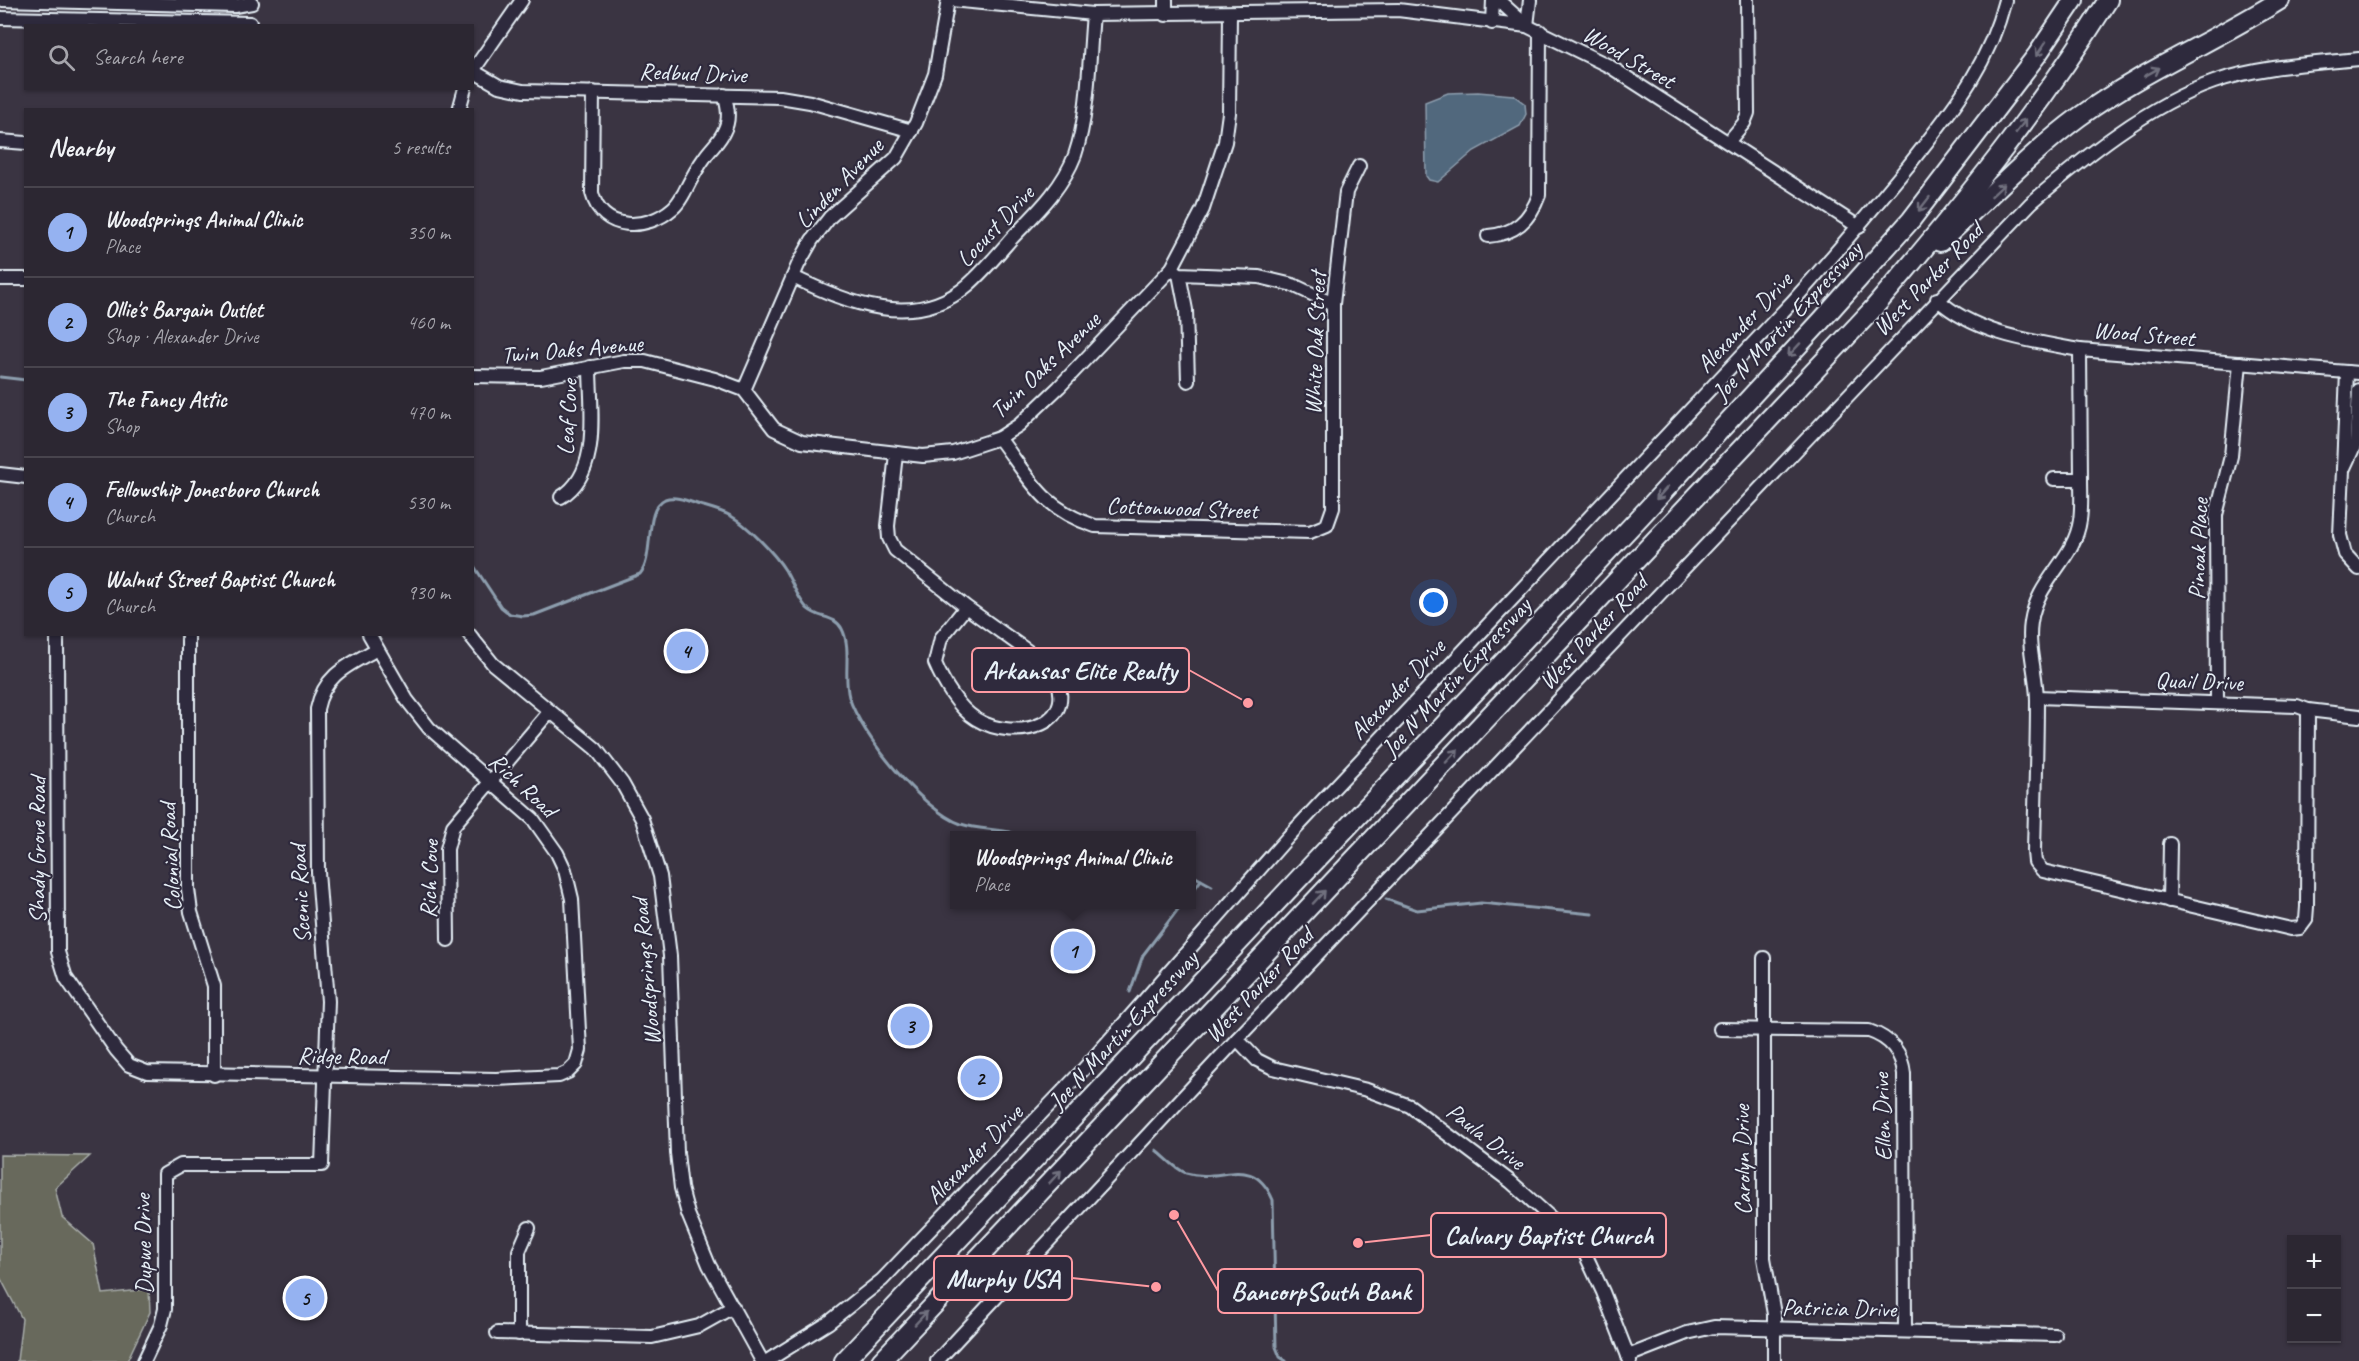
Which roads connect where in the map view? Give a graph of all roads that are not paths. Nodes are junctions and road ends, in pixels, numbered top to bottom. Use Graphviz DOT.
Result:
graph roads {
  1 [pos="1,0"];
  2 [pos="522,0"];
  3 [pos="950,0"];
  4 [pos="1166,0"];
  5 [pos="1492,0"];
  6 [pos="1498,0"];
  7 [pos="1530,0"];
  8 [pos="1747,0"];
  9 [pos="2005,0"];
  10 [pos="2074,0"];
  11 [pos="2108,0"];
  12 [pos="2280,0"];
  13 [pos="252,2"];
  14 [pos="1008,3"];
  15 [pos="1328,5"];
  16 [pos="1094,14"];
  17 [pos="1230,14"];
  18 [pos="1166,15"];
  19 [pos="0,18"];
  20 [pos="1492,23"];
  21 [pos="250,24"];
  22 [pos="1527,26"];
  23 [pos="1540,32"];
  24 [pos="2359,59"];
  25 [pos="474,70"];
  26 [pos="474,72"];
  27 [pos="464,90"];
  28 [pos="593,92"];
  29 [pos="724,95"];
  30 [pos="460,108"];
  31 [pos="912,131"];
  32 [pos="0,141"];
  33 [pos="1729,141"];
  34 [pos="24,143"];
  35 [pos="1359,166"];
  36 [pos="1859,227"];
  37 [pos="1488,236"];
  38 [pos="1176,271"];
  39 [pos="793,277"];
  40 [pos="0,279"];
  41 [pos="24,279"];
  42 [pos="1892,286"];
  43 [pos="1937,298"];
  44 [pos="1333,304"];
  45 [pos="2080,350"];
  46 [pos="2240,363"];
  47 [pos="590,367"];
  48 [pos="2353,373"];
  49 [pos="474,376"];
  50 [pos="1188,381"];
  51 [pos="744,390"];
  52 [pos="2359,390"];
  53 [pos="999,438"];
  54 [pos="896,454"];
  55 [pos="2343,470"];
  56 [pos="0,474"];
  57 [pos="24,477"];
  58 [pos="2054,479"];
  59 [pos="2081,479"];
  60 [pos="561,496"];
  61 [pos="1327,525"];
  62 [pos="2359,569"];
  63 [pos="966,606"];
  64 [pos="57,636"];
  65 [pos="188,636"];
  66 [pos="370,636"];
  67 [pos="471,636"];
  68 [pos="377,649"];
  69 [pos="2037,697"];
  70 [pos="2217,702"];
  71 [pos="2308,710"];
  72 [pos="550,711"];
  73 [pos="2359,716"];
  74 [pos="490,780"];
  75 [pos="2170,844"];
  76 [pos="2169,901"];
  77 [pos="448,940"];
  78 [pos="1764,958"];
  79 [pos="1720,1029"];
  80 [pos="1762,1030"];
  81 [pos="1237,1039"];
  82 [pos="116,1050"];
  83 [pos="573,1067"];
  84 [pos="214,1075"];
  85 [pos="325,1076"];
  86 [pos="322,1165"];
  87 [pos="529,1228"];
  88 [pos="733,1307"];
  89 [pos="1774,1328"];
  90 [pos="1905,1331"];
  91 [pos="497,1333"];
  92 [pos="519,1334"];
  93 [pos="2055,1335"];
  94 [pos="1629,1359"];
  95 [pos="144,1361"];
  96 [pos="765,1361"];
  97 [pos="842,1361"];
  98 [pos="881,1361"];
  99 [pos="937,1361"];
  100 [pos="1774,1361"];
  1 -- 13 [label="street"];
  2 -- 25 [label="street"];
  3 -- 14 [label="street, Wood Street"];
  3 -- 31 [label="street, Linden Avenue"];
  4 -- 18 [label="street"];
  5 -- 20 [label="street"];
  6 -- 22 [label="street"];
  7 -- 22 [label="street"];
  8 -- 33 [label="street"];
  9 -- 36 [label="street, Alexander Drive"];
  10 -- 97 [label="highway, Joe N Martin Expressway, one-way"];
  42 -- 11 [label="highway, one-way"];
  42 -- 12 [label="highway, one-way"];
  13 -- 21 [label="street"];
  14 -- 16 [label="street, Wood Street"];
  15 -- 17 [label="street, Wood Street"];
  15 -- 20 [label="street, Wood Street"];
  16 -- 18 [label="street, Wood Street"];
  16 -- 39 [label="street, Locust Drive"];
  17 -- 18 [label="street, Wood Street"];
  17 -- 38 [label="street, Twin Oaks Avenue"];
  19 -- 21 [label="street"];
  20 -- 22 [label="street, Wood Street"];
  22 -- 23 [label="street, Wood Street"];
  23 -- 33 [label="street, Wood Street"];
  23 -- 37 [label="street"];
  24 -- 43 [label="street, West Parker Road"];
  26 -- 28 [label="street, Redbud Drive"];
  27 -- 30 [label="street"];
  28 -- 29 [label="street, Redbud Drive"];
  28 -- 29 [label="street"];
  29 -- 31 [label="street, Redbud Drive"];
  31 -- 39 [label="street, Linden Avenue"];
  32 -- 34 [label="street"];
  33 -- 36 [label="street, Wood Street"];
  35 -- 44 [label="street, White Oak Street"];
  36 -- 96 [label="street, Alexander Drive"];
  38 -- 44 [label="street"];
  38 -- 50 [label="street"];
  38 -- 53 [label="street, Twin Oaks Avenue"];
  39 -- 51 [label="street, Linden Avenue"];
  40 -- 41 [label="street"];
  98 -- 42 [label="highway, one-way"];
  43 -- 45 [label="street, Wood Street"];
  43 -- 81 [label="street, West Parker Road"];
  44 -- 61 [label="street, White Oak Street"];
  45 -- 46 [label="street, Wood Street"];
  45 -- 59 [label="street"];
  46 -- 48 [label="street, Wood Street"];
  46 -- 70 [label="street, Pinoak Place"];
  47 -- 49 [label="street, Twin Oaks Avenue"];
  47 -- 51 [label="street, Twin Oaks Avenue"];
  47 -- 60 [label="street, Leaf Cove"];
  48 -- 55 [label="street"];
  51 -- 54 [label="street, Twin Oaks Avenue"];
  52 -- 55 [label="street"];
  53 -- 54 [label="street, Twin Oaks Avenue"];
  53 -- 61 [label="street, Cottonwood Street"];
  54 -- 63 [label="street"];
  55 -- 62 [label="street"];
  56 -- 57 [label="street"];
  58 -- 59 [label="street"];
  59 -- 69 [label="street"];
  63 -- 63 [label="street"];
  64 -- 82 [label="street, Shady Grove Road"];
  65 -- 84 [label="street, Colonial Road"];
  66 -- 68 [label="street, Rich Road"];
  67 -- 72 [label="street, Woodsprings Road"];
  68 -- 74 [label="street, Rich Road"];
  68 -- 85 [label="street, Scenic Road"];
  69 -- 70 [label="street, Quail Drive"];
  69 -- 76 [label="street"];
  70 -- 71 [label="street, Quail Drive"];
  71 -- 73 [label="street, Quail Drive"];
  71 -- 76 [label="street"];
  72 -- 74 [label="street, Rich Cove"];
  72 -- 88 [label="street, Woodsprings Road"];
  74 -- 77 [label="street, Rich Cove"];
  74 -- 83 [label="street, Rich Road"];
  75 -- 76 [label="street"];
  78 -- 80 [label="street, Carolyn Drive"];
  79 -- 80 [label="street, Ellen Drive"];
  80 -- 89 [label="street, Carolyn Drive"];
  80 -- 90 [label="street, Ellen Drive"];
  81 -- 94 [label="street, Paula Drive"];
  81 -- 99 [label="street, West Parker Road"];
  82 -- 84 [label="street, Ridge Road"];
  83 -- 85 [label="street, Ridge Road"];
  84 -- 85 [label="street, Ridge Road"];
  85 -- 86 [label="street, Scenic Road"];
  86 -- 95 [label="street, Dupwe Drive"];
  87 -- 92 [label="street"];
  88 -- 92 [label="street"];
  88 -- 96 [label="street, Woodsprings Road"];
  89 -- 90 [label="street, Patricia Drive"];
  89 -- 94 [label="street, Patricia Drive"];
  89 -- 100 [label="street, Carolyn Drive"];
  90 -- 93 [label="street, Patricia Drive"];
  91 -- 92 [label="street"];
}
